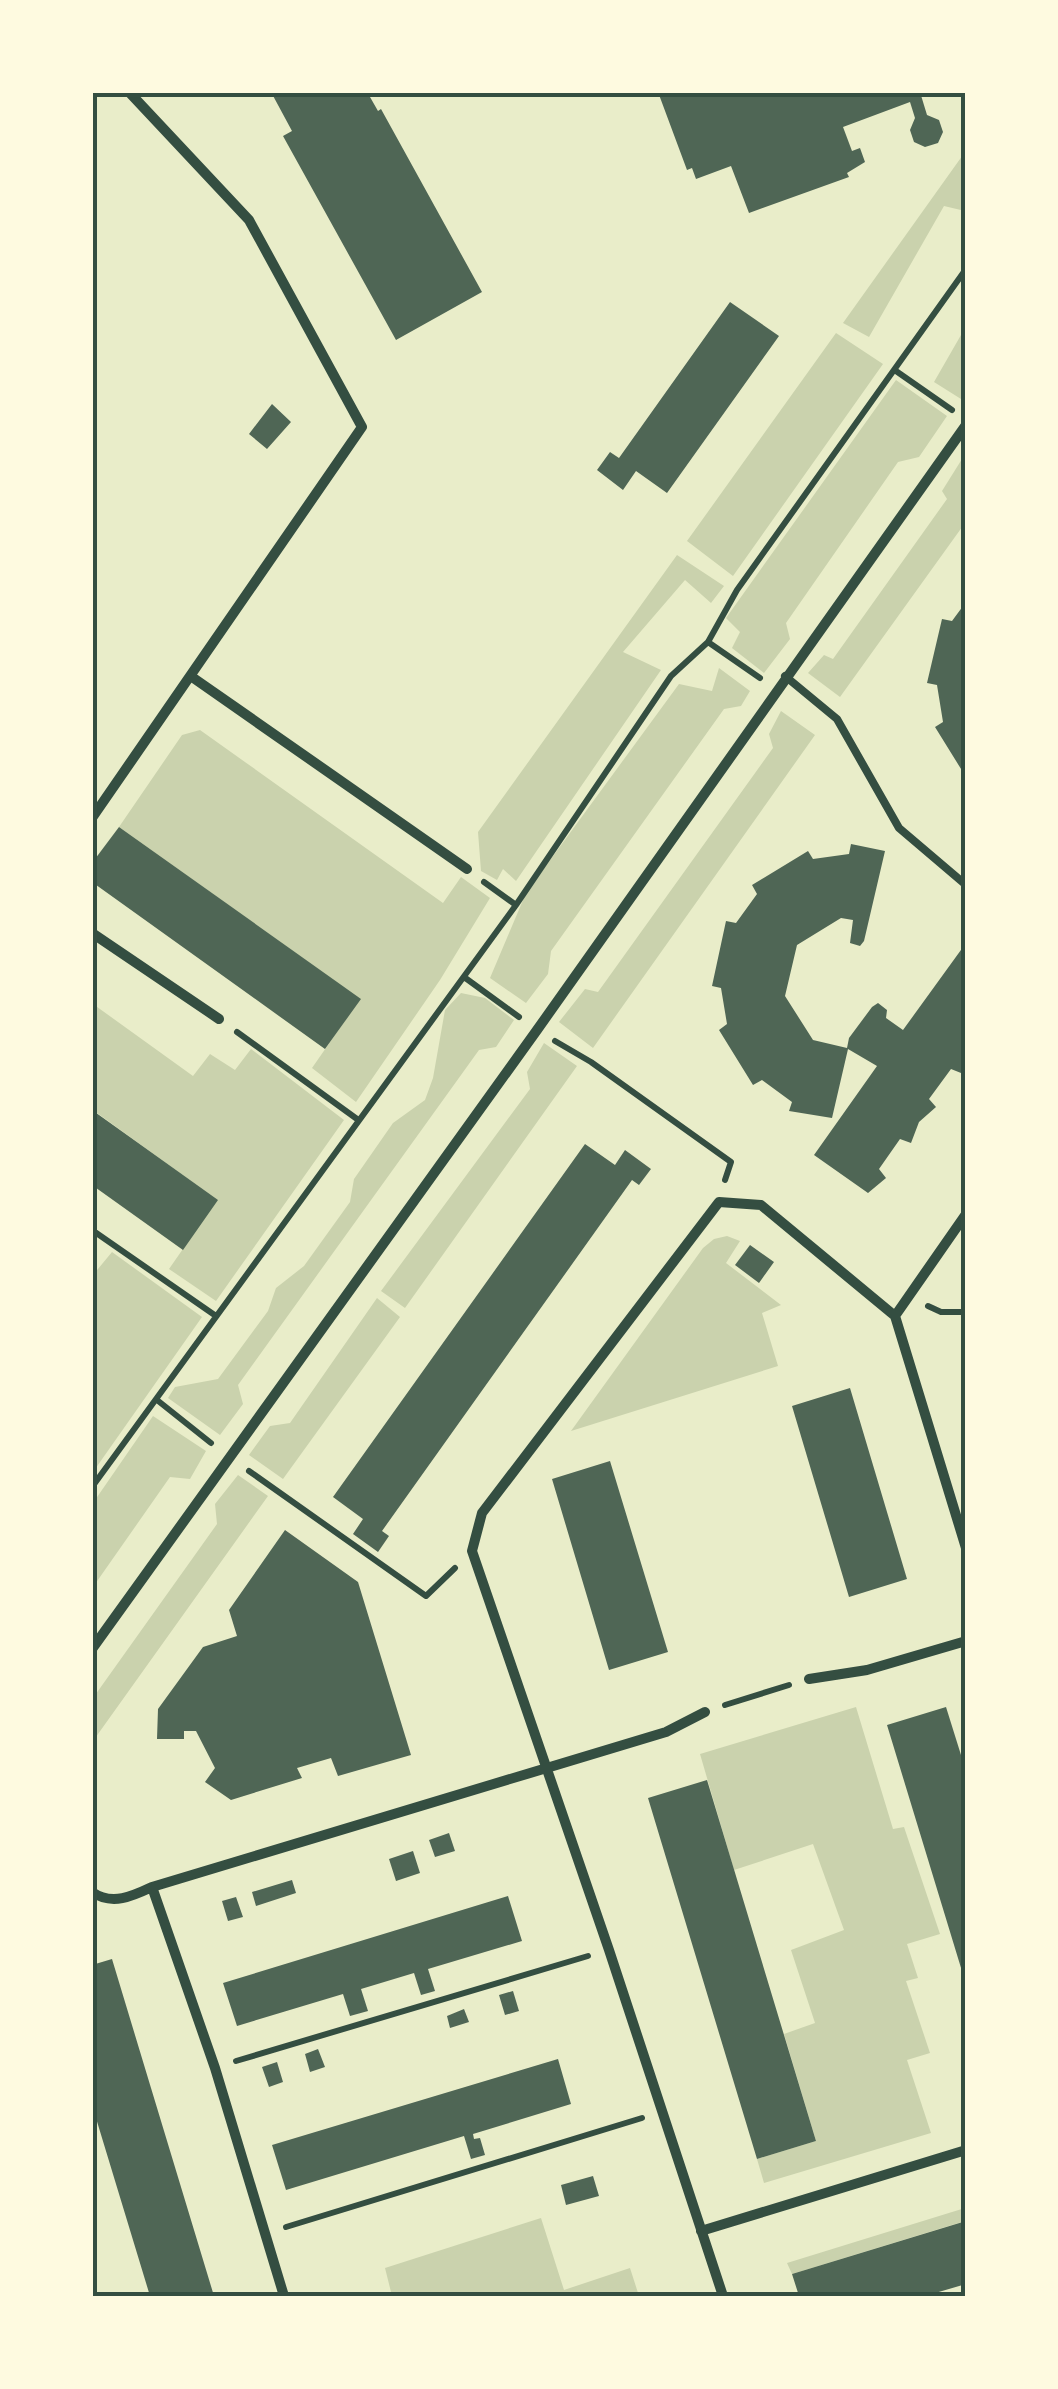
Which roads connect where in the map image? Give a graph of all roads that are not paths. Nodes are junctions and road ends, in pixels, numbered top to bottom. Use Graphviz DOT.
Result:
graph roads {
  1 [pos="129,92"];
  2 [pos="966,423"];
  3 [pos="785,676"];
  4 [pos="192,677"];
  5 [pos="92,818"];
  6 [pos="467,869"];
  7 [pos="966,885"];
  8 [pos="92,934"];
  9 [pos="219,1019"];
  10 [pos="966,1214"];
  11 [pos="895,1316"];
  12 [pos="966,1548"];
  13 [pos="966,1640"];
  14 [pos="92,1649"];
  15 [pos="809,1679"];
  16 [pos="705,1712"];
  17 [pos="546,1768"];
  18 [pos="152,1887"];
  19 [pos="92,1892"];
  20 [pos="966,2150"];
  21 [pos="701,2231"];
  22 [pos="284,2296"];
  23 [pos="723,2296"];
  1 -- 4 [label="street"];
  2 -- 3 [label="street"];
  3 -- 7 [label="lane"];
  3 -- 14 [label="street"];
  4 -- 5 [label="street"];
  4 -- 6 [label="street"];
  8 -- 9 [label="street"];
  10 -- 11 [label="street"];
  11 -- 12 [label="street"];
  11 -- 17 [label="street"];
  13 -- 15 [label="street"];
  16 -- 17 [label="street"];
  17 -- 18 [label="street"];
  17 -- 21 [label="street"];
  18 -- 19 [label="street"];
  18 -- 22 [label="street"];
  20 -- 21 [label="street"];
  21 -- 23 [label="street"];
}
